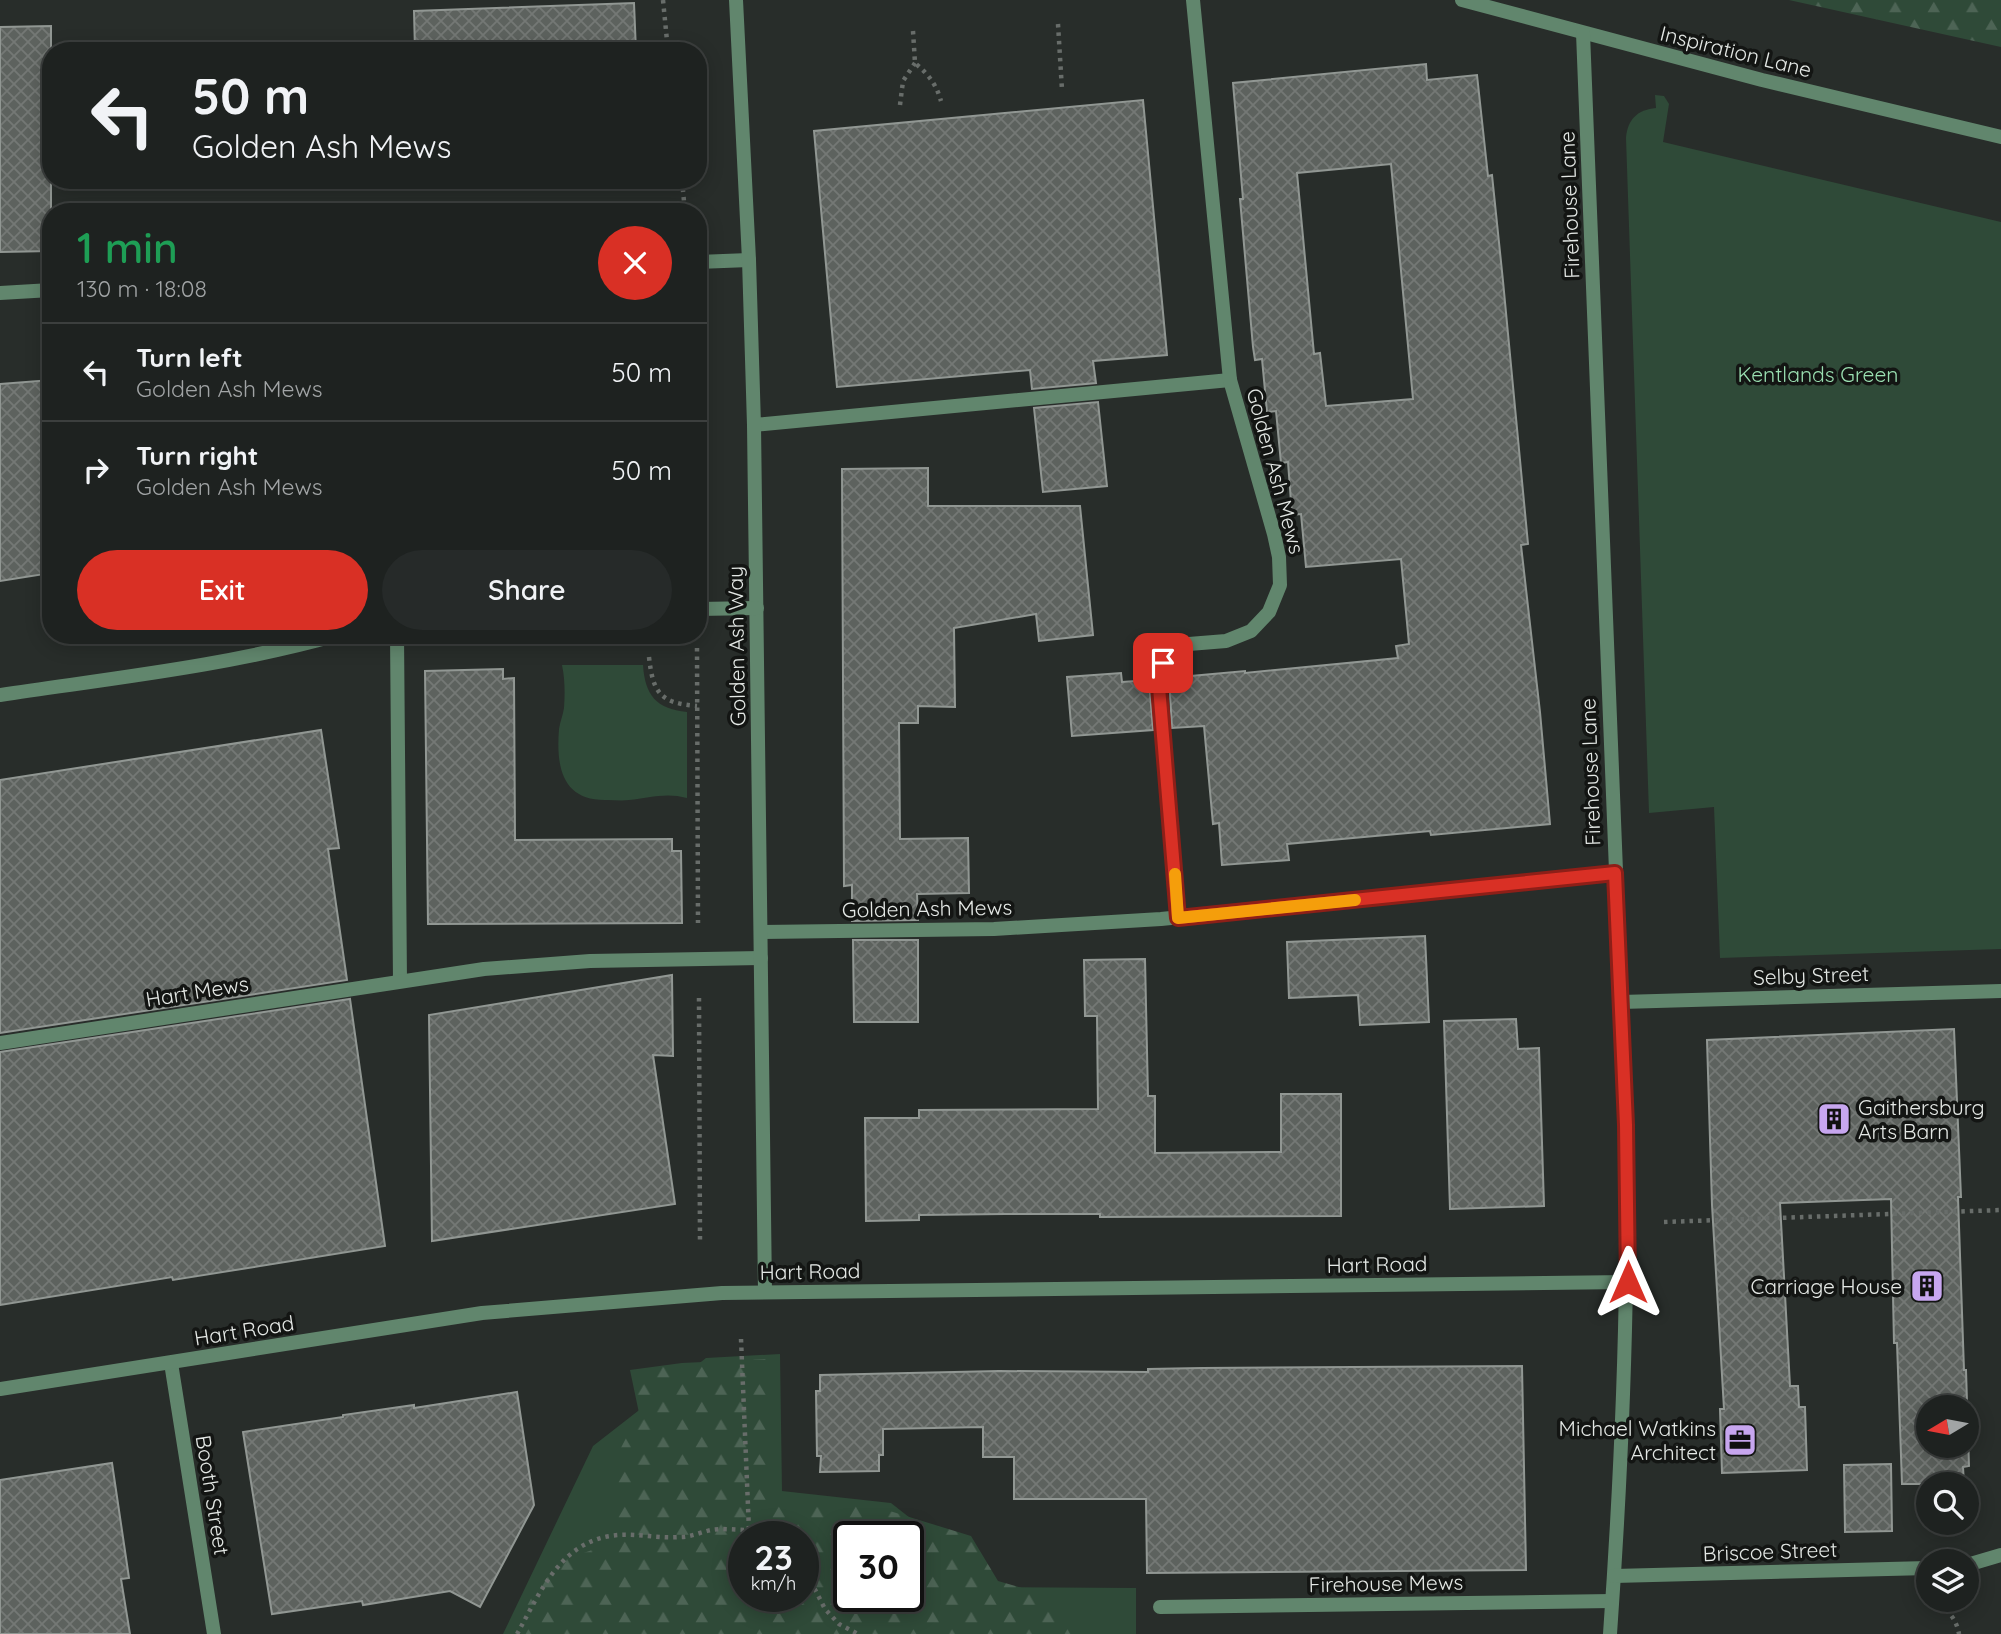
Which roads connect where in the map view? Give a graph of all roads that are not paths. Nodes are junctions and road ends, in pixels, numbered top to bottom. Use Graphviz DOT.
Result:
graph roads {
  1 [pos="736,0"];
  2 [pos="1193,0"];
  3 [pos="1462,0"];
  4 [pos="1583,33"];
  5 [pos="2001,137"];
  6 [pos="749,260"];
  7 [pos="707,262"];
  8 [pos="42,291"];
  9 [pos="0,293"];
  10 [pos="1230,380"];
  11 [pos="754,425"];
  12 [pos="707,608"];
  13 [pos="757,608"];
  14 [pos="307,644"];
  15 [pos="397,644"];
  16 [pos="0,695"];
  17 [pos="1615,873"];
  18 [pos="1178,918"];
  19 [pos="761,932"];
  20 [pos="761,958"];
  21 [pos="400,981"];
  22 [pos="2001,991"];
  23 [pos="1621,1002"];
  24 [pos="0,1043"];
  25 [pos="1628,1282"];
  26 [pos="765,1292"];
  27 [pos="171,1363"];
  28 [pos="0,1389"];
  29 [pos="2001,1555"];
  30 [pos="1979,1561"];
  31 [pos="1916,1567"];
  32 [pos="1614,1576"];
  33 [pos="1612,1601"];
  34 [pos="1160,1607"];
  35 [pos="214,1634"];
  36 [pos="1610,1634"];
  1 -- 6 [label="street, Golden Ash Way"];
  2 -- 10 [label="street, Golden Ash Mews"];
  3 -- 4 [label="street, Inspiration Lane"];
  4 -- 5 [label="street, Inspiration Lane"];
  4 -- 17 [label="street, Firehouse Lane"];
  6 -- 7 [label="street"];
  6 -- 11 [label="street, Golden Ash Way"];
  8 -- 9 [label="street"];
  10 -- 11 [label="street, Golden Ash Mews"];
  10 -- 18 [label="street, Golden Ash Mews"];
  11 -- 13 [label="street, Golden Ash Way"];
  12 -- 13 [label="street"];
  13 -- 19 [label="street, Golden Ash Way"];
  14 -- 16 [label="street"];
  15 -- 21 [label="street"];
  17 -- 18 [label="street, Golden Ash Mews"];
  17 -- 23 [label="street, Firehouse Lane"];
  18 -- 19 [label="street, Golden Ash Mews"];
  19 -- 20 [label="street, Golden Ash Way"];
  20 -- 21 [label="street, Hart Mews"];
  20 -- 26 [label="street, Golden Ash Way"];
  21 -- 24 [label="street, Hart Mews"];
  22 -- 23 [label="street, Selby Street"];
  23 -- 25 [label="street, Firehouse Lane"];
  25 -- 26 [label="street, Hart Road"];
  25 -- 32 [label="street, Firehouse Lane"];
  26 -- 27 [label="street, Hart Road"];
  27 -- 28 [label="street, Hart Road"];
  27 -- 35 [label="street, Booth Street"];
  29 -- 30 [label="street"];
  31 -- 32 [label="street, Briscoe Street"];
  32 -- 33 [label="street, Firehouse Lane"];
  33 -- 34 [label="street, Firehouse Mews"];
  33 -- 36 [label="street, Firehouse Lane"];
}
